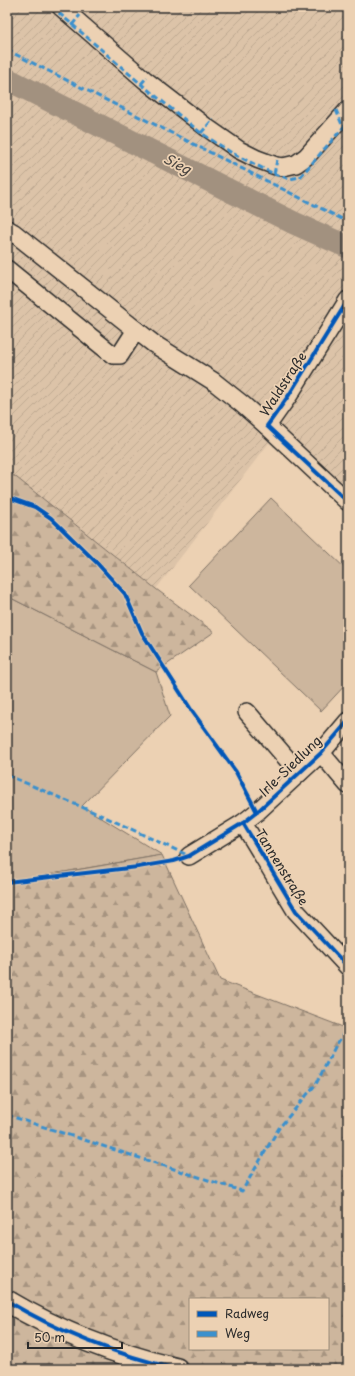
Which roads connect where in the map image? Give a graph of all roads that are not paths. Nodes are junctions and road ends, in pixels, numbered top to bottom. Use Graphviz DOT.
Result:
graph roads {
  1 [pos="61,7"];
  2 [pos="348,110"];
  3 [pos="11,231"];
  4 [pos="7,269"];
  5 [pos="348,300"];
  6 [pos="136,330"];
  7 [pos="267,426"];
  8 [pos="348,502"];
  9 [pos="247,712"];
  10 [pos="348,721"];
  11 [pos="321,753"];
  12 [pos="299,773"];
  13 [pos="348,785"];
  14 [pos="243,823"];
  15 [pos="189,856"];
  16 [pos="348,967"];
  17 [pos="7,1301"];
  18 [pos="177,1369"];
  1 -- 2 [label="street"];
  3 -- 6 [label="street, Waldstraße"];
  4 -- 6 [label="street"];
  5 -- 7 [label="street, Waldstraße"];
  6 -- 7 [label="street, Waldstraße"];
  7 -- 8 [label="street, Waldstraße"];
  9 -- 12 [label="street"];
  10 -- 11 [label="street, Irle-Siedlung"];
  11 -- 12 [label="street, Irle-Siedlung"];
  11 -- 13 [label="street, Irle-Siedlung"];
  12 -- 14 [label="street, Irle-Siedlung"];
  14 -- 15 [label="street, Tannenstraße"];
  14 -- 16 [label="street, Tannenstraße"];
  17 -- 18 [label="main road"];
}
